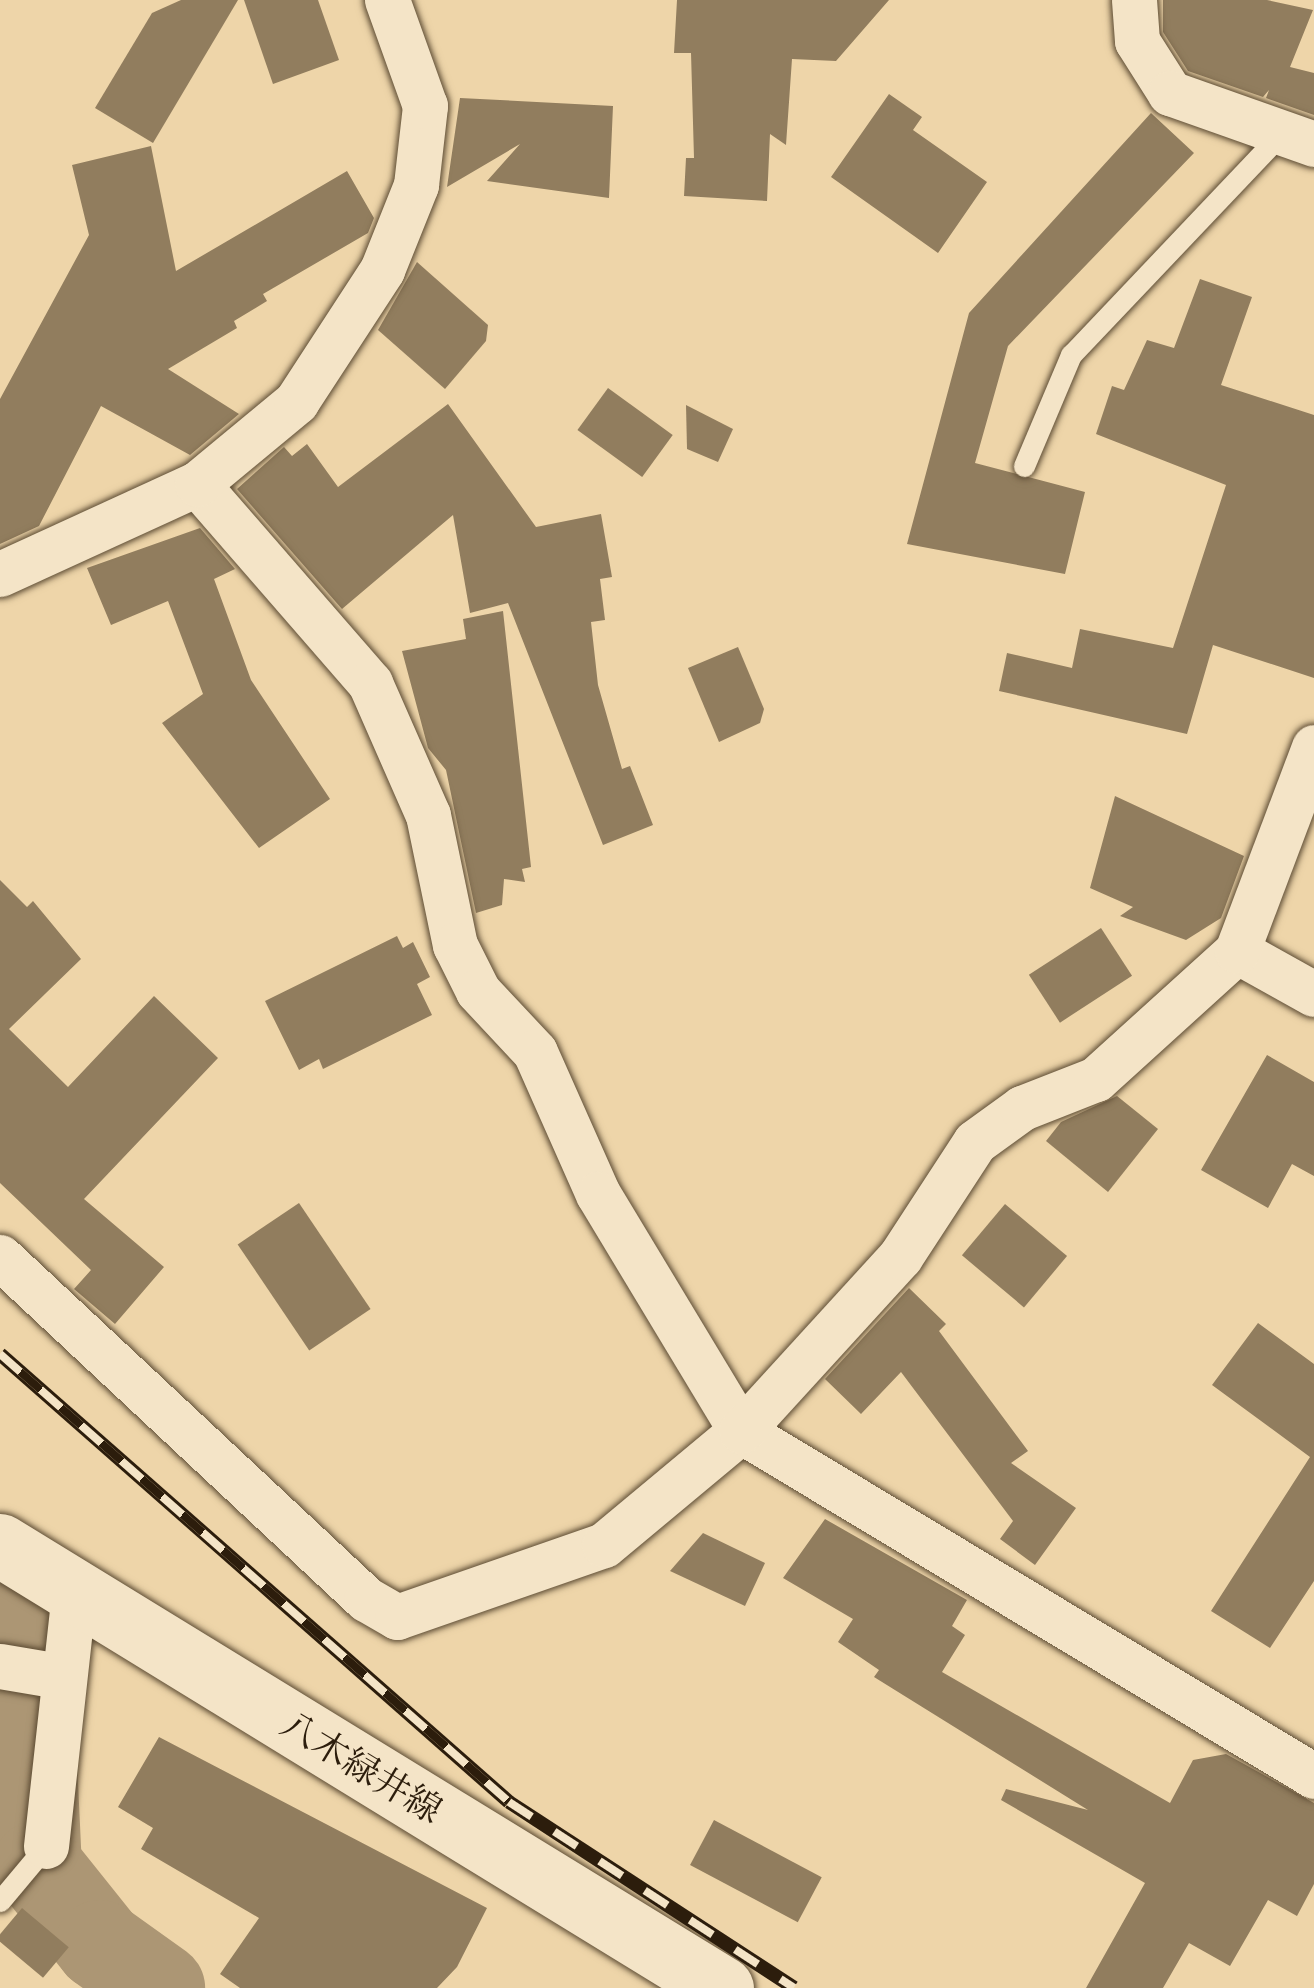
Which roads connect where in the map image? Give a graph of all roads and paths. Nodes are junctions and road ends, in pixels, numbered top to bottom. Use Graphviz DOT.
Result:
graph roads {
  1 [pos="387,0"];
  2 [pos="1134,0"];
  3 [pos="1298,139"];
  4 [pos="1024,466"];
  5 [pos="197,484"];
  6 [pos="0,574"];
  7 [pos="1314,747"];
  8 [pos="1237,951"];
  9 [pos="1314,994"];
  10 [pos="0,1257"];
  11 [pos="741,1431"];
  12 [pos="0,1545"];
  13 [pos="74,1592"];
  14 [pos="27,1671"];
  15 [pos="1314,1776"];
  16 [pos="34,1859"];
  17 [pos="0,1901"];
  18 [pos="722,1988"];
  1 -- 5 [label="street"];
  2 -- 3 [label="street"];
  3 -- 4 [label="lane"];
  5 -- 6 [label="street"];
  5 -- 11 [label="street"];
  7 -- 8 [label="street"];
  8 -- 9 [label="street"];
  8 -- 11 [label="street"];
  10 -- 11 [label="street"];
  11 -- 15 [label="street"];
  12 -- 13 [label="main road, 八木緑井線"];
  13 -- 14 [label="street"];
  13 -- 18 [label="main road, 八木緑井線"];
  14 -- 16 [label="street"];
  16 -- 17 [label="lane"];
}
